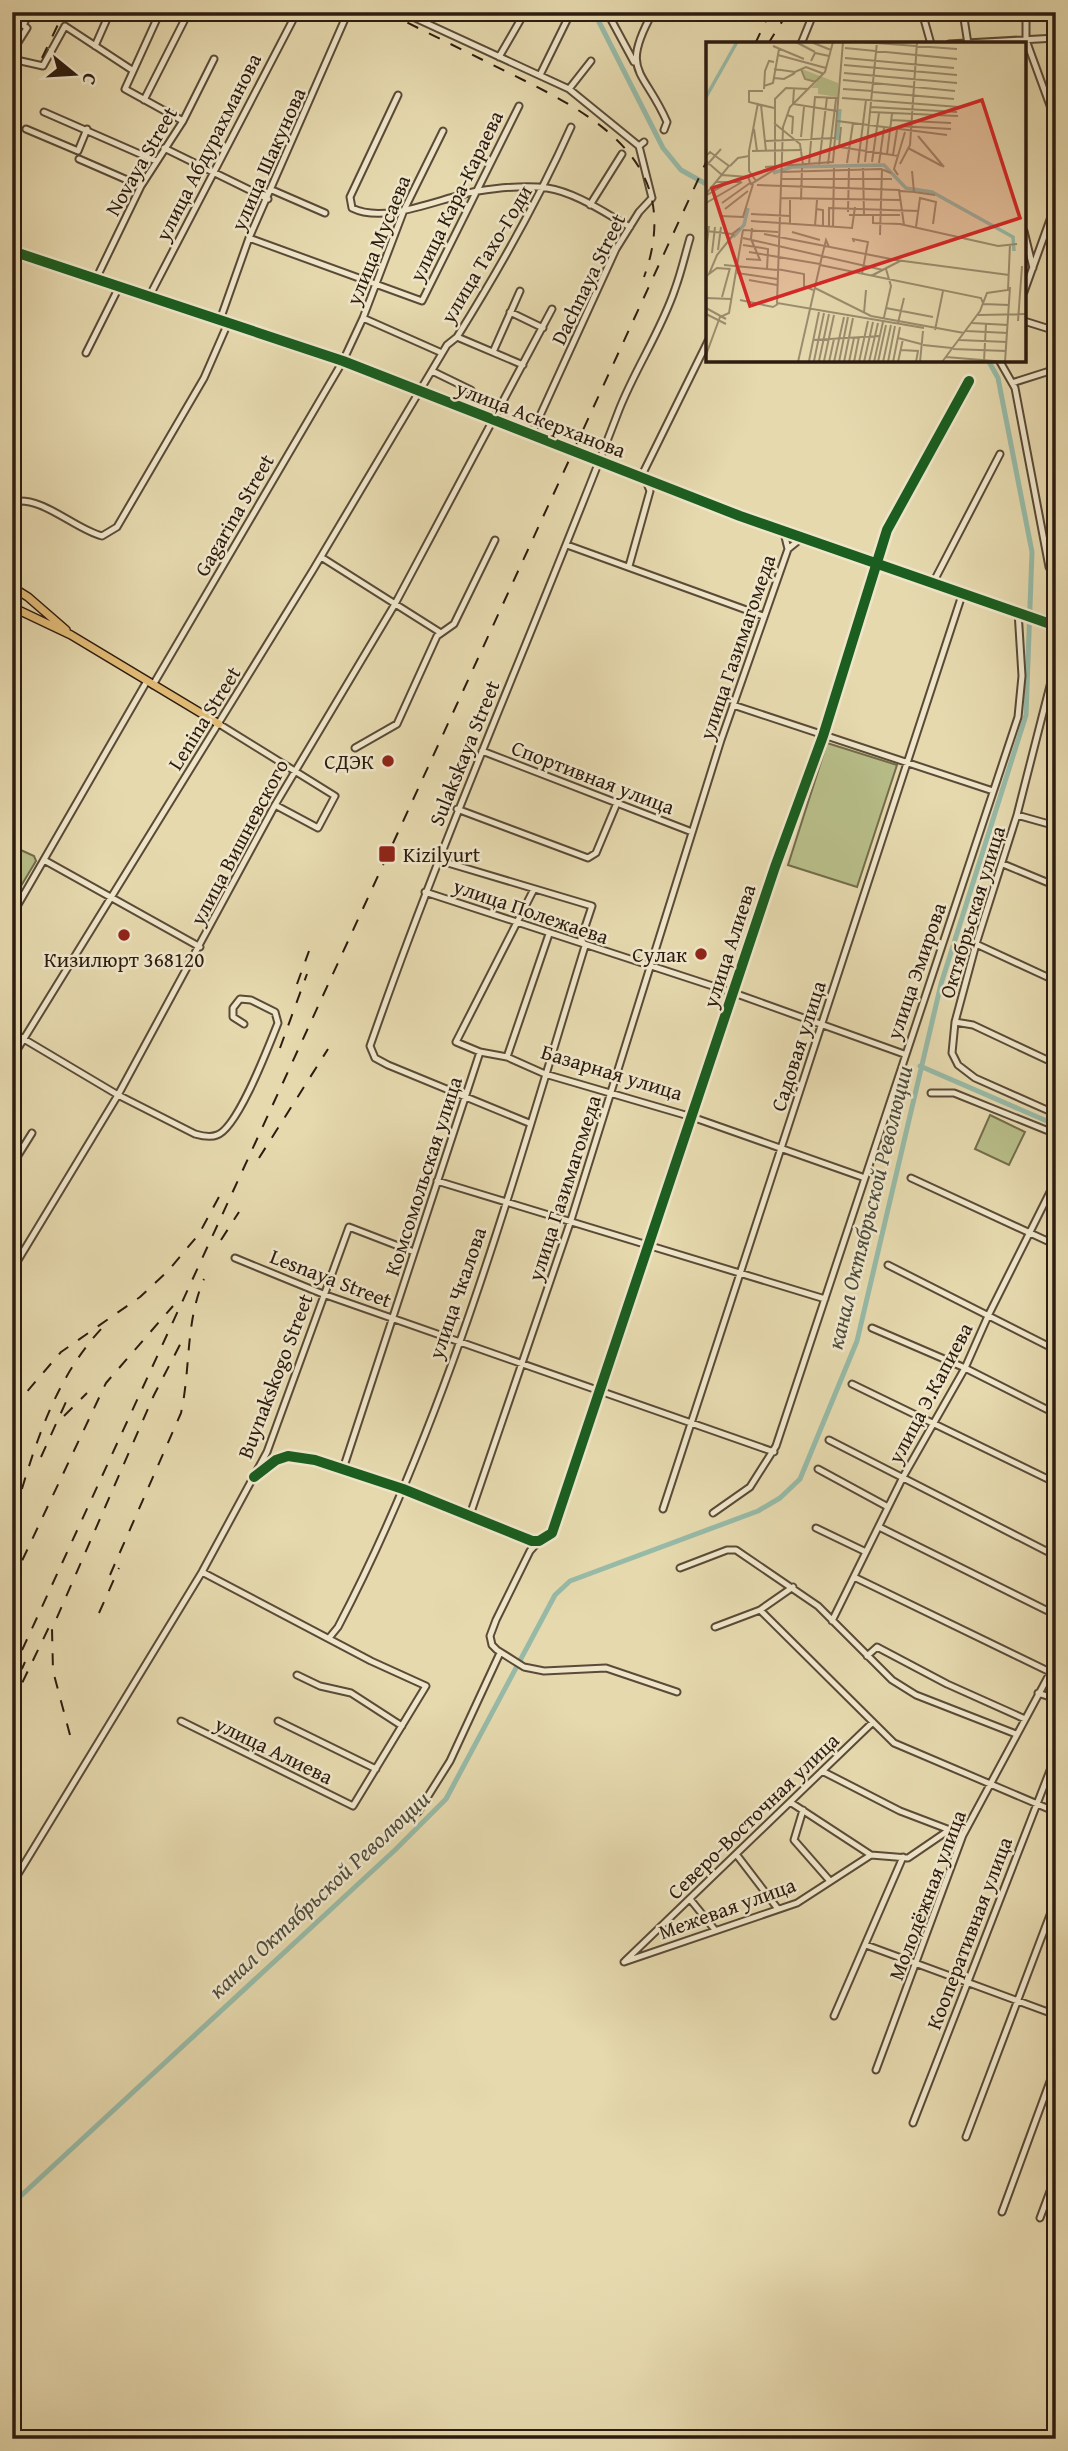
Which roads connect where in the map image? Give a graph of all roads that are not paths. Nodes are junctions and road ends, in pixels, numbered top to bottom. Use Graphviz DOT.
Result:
graph roads {
  1 [pos="30,12"];
  2 [pos="110,12"];
  3 [pos="160,12"];
  4 [pos="296,12"];
  5 [pos="348,12"];
  6 [pos="402,12"];
  7 [pos="525,12"];
  8 [pos="607,12"];
  9 [pos="653,12"];
  10 [pos="814,12"];
  11 [pos="922,12"];
  12 [pos="963,12"];
  13 [pos="1026,12"];
  14 [pos="568,18"];
  15 [pos="185,19"];
  16 [pos="1056,38"];
  17 [pos="1026,40"];
  18 [pos="802,42"];
  19 [pos="930,42"];
  20 [pos="967,42"];
  21 [pos="987,42"];
  22 [pos="94,46"];
  23 [pos="12,52"];
  24 [pos="499,57"];
  25 [pos="12,59"];
  26 [pos="214,59"];
  27 [pos="591,61"];
  28 [pos="634,62"];
  29 [pos="132,70"];
  30 [pos="540,75"];
  31 [pos="569,89"];
  32 [pos="398,95"];
  33 [pos="144,100"];
  34 [pos="519,106"];
  35 [pos="44,112"];
  36 [pos="183,121"];
  37 [pos="1056,122"];
  38 [pos="571,127"];
  39 [pos="26,129"];
  40 [pos="87,129"];
  41 [pos="664,130"];
  42 [pos="443,131"];
  43 [pos="164,148"];
  44 [pos="622,154"];
  45 [pos="79,159"];
  46 [pos="156,161"];
  47 [pos="212,173"];
  48 [pos="141,186"];
  49 [pos="544,187"];
  50 [pos="272,190"];
  51 [pos="478,191"];
  52 [pos="268,199"];
  53 [pos="1056,203"];
  54 [pos="590,205"];
  55 [pos="404,210"];
  56 [pos="325,213"];
  57 [pos="630,227"];
  58 [pos="250,239"];
  59 [pos="690,239"];
  60 [pos="1026,239"];
  61 [pos="12,251"];
  62 [pos="1033,268"];
  63 [pos="96,279"];
  64 [pos="376,283"];
  65 [pos="119,287"];
  66 [pos="1026,287"];
  67 [pos="520,291"];
  68 [pos="149,297"];
  69 [pos="552,309"];
  70 [pos="510,312"];
  71 [pos="363,318"];
  72 [pos="220,320"];
  73 [pos="1026,322"];
  74 [pos="228,323"];
  75 [pos="543,328"];
  76 [pos="1056,331"];
  77 [pos="457,337"];
  78 [pos="706,345"];
  79 [pos="493,352"];
  80 [pos="86,353"];
  81 [pos="442,353"];
  82 [pos="343,361"];
  83 [pos="1000,362"];
  84 [pos="523,365"];
  85 [pos="1056,369"];
  86 [pos="432,372"];
  87 [pos="969,381"];
  88 [pos="1012,383"];
  89 [pos="471,390"];
  90 [pos="420,392"];
  91 [pos="533,431"];
  92 [pos="1000,454"];
  93 [pos="12,502"];
  94 [pos="783,529"];
  95 [pos="804,536"];
  96 [pos="495,540"];
  97 [pos="567,545"];
  98 [pos="788,549"];
  99 [pos="321,557"];
  100 [pos="878,562"];
  101 [pos="629,566"];
  102 [pos="1056,579"];
  103 [pos="934,581"];
  104 [pos="15,589"];
  105 [pos="963,592"];
  106 [pos="395,604"];
  107 [pos="12,606"];
  108 [pos="1021,612"];
  109 [pos="763,616"];
  110 [pos="1056,625"];
  111 [pos="441,633"];
  112 [pos="71,635"];
  113 [pos="1056,662"];
  114 [pos="150,683"];
  115 [pos="733,705"];
  116 [pos="219,724"];
  117 [pos="823,736"];
  118 [pos="355,748"];
  119 [pos="482,751"];
  120 [pos="906,763"];
  121 [pos="294,771"];
  122 [pos="993,791"];
  123 [pos="617,803"];
  124 [pos="275,805"];
  125 [pos="457,809"];
  126 [pos="1017,815"];
  127 [pos="1056,826"];
  128 [pos="692,832"];
  129 [pos="44,860"];
  130 [pos="438,860"];
  131 [pos="1003,864"];
  132 [pos="1056,886"];
  133 [pos="533,891"];
  134 [pos="425,892"];
  135 [pos="111,897"];
  136 [pos="12,915"];
  137 [pos="518,923"];
  138 [pos="549,934"];
  139 [pos="976,944"];
  140 [pos="585,946"];
  141 [pos="200,947"];
  142 [pos="650,968"];
  143 [pos="1056,981"];
  144 [pos="734,993"];
  145 [pos="955,1022"];
  146 [pos="244,1024"];
  147 [pos="821,1026"];
  148 [pos="12,1032"];
  149 [pos="23,1039"];
  150 [pos="480,1052"];
  151 [pos="904,1054"];
  152 [pos="507,1057"];
  153 [pos="12,1058"];
  154 [pos="1056,1064"];
  155 [pos="545,1074"];
  156 [pos="611,1093"];
  157 [pos="931,1093"];
  158 [pos="118,1095"];
  159 [pos="466,1099"];
  160 [pos="1056,1114"];
  161 [pos="692,1117"];
  162 [pos="529,1123"];
  163 [pos="32,1133"];
  164 [pos="1056,1133"];
  165 [pos="781,1149"];
  166 [pos="12,1165"];
  167 [pos="865,1178"];
  168 [pos="911,1178"];
  169 [pos="1056,1180"];
  170 [pos="437,1181"];
  171 [pos="505,1201"];
  172 [pos="571,1220"];
  173 [pos="1029,1232"];
  174 [pos="651,1244"];
  175 [pos="1056,1245"];
  176 [pos="414,1252"];
  177 [pos="235,1258"];
  178 [pos="888,1265"];
  179 [pos="12,1270"];
  180 [pos="741,1272"];
  181 [pos="323,1294"];
  182 [pos="825,1299"];
  183 [pos="988,1316"];
  184 [pos="393,1319"];
  185 [pos="872,1328"];
  186 [pos="458,1342"];
  187 [pos="1056,1350"];
  188 [pos="523,1366"];
  189 [pos="965,1368"];
  190 [pos="852,1384"];
  191 [pos="599,1393"];
  192 [pos="1056,1414"];
  193 [pos="933,1422"];
  194 [pos="692,1424"];
  195 [pos="829,1440"];
  196 [pos="774,1452"];
  197 [pos="343,1469"];
  198 [pos="818,1469"];
  199 [pos="254,1477"];
  200 [pos="903,1477"];
  201 [pos="1056,1483"];
  202 [pos="402,1489"];
  203 [pos="888,1507"];
  204 [pos="663,1509"];
  205 [pos="713,1513"];
  206 [pos="470,1515"];
  207 [pos="879,1527"];
  208 [pos="816,1528"];
  209 [pos="539,1541"];
  210 [pos="866,1552"];
  211 [pos="1056,1556"];
  212 [pos="680,1568"];
  213 [pos="202,1572"];
  214 [pos="854,1577"];
  215 [pos="793,1587"];
  216 [pos="760,1610"];
  217 [pos="1056,1615"];
  218 [pos="832,1621"];
  219 [pos="715,1627"];
  220 [pos="329,1638"];
  221 [pos="500,1653"];
  222 [pos="867,1656"];
  223 [pos="1056,1663"];
  224 [pos="1050,1672"];
  225 [pos="297,1675"];
  226 [pos="677,1692"];
  227 [pos="1038,1693"];
  228 [pos="1056,1699"];
  229 [pos="1025,1719"];
  230 [pos="181,1721"];
  231 [pos="278,1721"];
  232 [pos="873,1722"];
  233 [pos="402,1726"];
  234 [pos="1016,1734"];
  235 [pos="1056,1755"];
  236 [pos="376,1769"];
  237 [pos="822,1771"];
  238 [pos="988,1786"];
  239 [pos="790,1802"];
  240 [pos="1036,1804"];
  241 [pos="803,1810"];
  242 [pos="418,1812"];
  243 [pos="1056,1812"];
  244 [pos="949,1830"];
  245 [pos="963,1835"];
  246 [pos="736,1854"];
  247 [pos="871,1855"];
  248 [pos="903,1857"];
  249 [pos="830,1881"];
  250 [pos="12,1884"];
  251 [pos="690,1899"];
  252 [pos="1056,1899"];
  253 [pos="778,1909"];
  254 [pos="715,1930"];
  255 [pos="866,1945"];
  256 [pos="624,1962"];
  257 [pos="918,1964"];
  258 [pos="967,1982"];
  259 [pos="1017,2001"];
  260 [pos="1056,2015"];
  261 [pos="834,2016"];
  262 [pos="1056,2065"];
  263 [pos="876,2070"];
  264 [pos="913,2123"];
  265 [pos="966,2137"];
  266 [pos="1056,2175"];
  267 [pos="1002,2212"];
  268 [pos="1040,2218"];
  1 -- 23 [label="street"];
  2 -- 22 [label="street"];
  3 -- 29 [label="street"];
  4 -- 47 [label="street, улица Абдурахманова"];
  5 -- 50 [label="street, улица Шакунова"];
  6 -- 24 [label="street"];
  7 -- 24 [label="street"];
  8 -- 28 [label="street"];
  9 -- 28 [label="street"];
  10 -- 18 [label="street"];
  11 -- 19 [label="street"];
  12 -- 20 [label="street"];
  13 -- 17 [label="street"];
  14 -- 30 [label="street"];
  15 -- 33 [label="street"];
  16 -- 17 [label="street"];
  17 -- 21 [label="street"];
  17 -- 37 [label="street"];
  22 -- 25 [label="street"];
  22 -- 29 [label="street"];
  24 -- 30 [label="street"];
  26 -- 36 [label="street, Novaya Street"];
  27 -- 31 [label="street"];
  28 -- 41 [label="street"];
  29 -- 33 [label="street"];
  30 -- 31 [label="street"];
  31 -- 57 [label="street, Dachnaya Street"];
  32 -- 55 [label="street"];
  33 -- 36 [label="street"];
  34 -- 51 [label="street, улица Кара-Караева"];
  35 -- 40 [label="street"];
  36 -- 43 [label="street, Novaya Street"];
  38 -- 49 [label="street, улица Тахо-Годи"];
  39 -- 40 [label="street"];
  40 -- 46 [label="street"];
  42 -- 55 [label="street, улица Мусаева"];
  43 -- 46 [label="street, Novaya Street"];
  43 -- 47 [label="street"];
  44 -- 54 [label="street"];
  45 -- 48 [label="street"];
  46 -- 48 [label="street, Novaya Street"];
  47 -- 52 [label="street"];
  47 -- 68 [label="street, улица Абдурахманова"];
  48 -- 63 [label="street, Novaya Street"];
  49 -- 51 [label="street"];
  49 -- 54 [label="street"];
  49 -- 77 [label="street, улица Тахо-Годи"];
  50 -- 52 [label="street, улица Шакунова"];
  50 -- 56 [label="street"];
  51 -- 55 [label="street"];
  51 -- 64 [label="street, улица Кара-Караева"];
  52 -- 58 [label="street, улица Шакунова"];
  53 -- 62 [label="street"];
  54 -- 57 [label="street"];
  55 -- 64 [label="street, улица Мусаева"];
  57 -- 91 [label="street, Dachnaya Street"];
  58 -- 64 [label="street"];
  58 -- 72 [label="street, улица Шакунова"];
  59 -- 97 [label="street, Sulakskaya Street"];
  60 -- 62 [label="street"];
  61 -- 63 [label="street, улица Аскерханова"];
  62 -- 66 [label="street"];
  63 -- 65 [label="street, улица Аскерханова"];
  64 -- 71 [label="street, улица Мусаева"];
  65 -- 68 [label="street, улица Аскерханова"];
  65 -- 80 [label="street"];
  67 -- 70 [label="street"];
  68 -- 72 [label="street, улица Аскерханова"];
  69 -- 75 [label="street, улица Вишневского"];
  70 -- 75 [label="street"];
  70 -- 79 [label="street"];
  71 -- 81 [label="street"];
  71 -- 82 [label="street, улица Мусаева"];
  72 -- 74 [label="street, улица Аскерханова"];
  73 -- 76 [label="street"];
  74 -- 82 [label="street, улица Аскерханова"];
  74 -- 93 [label="street"];
  75 -- 84 [label="street, улица Вишневского"];
  77 -- 79 [label="street"];
  77 -- 81 [label="street, улица Тахо-Годи"];
  78 -- 101 [label="street"];
  79 -- 84 [label="street"];
  81 -- 86 [label="street, улица Тахо-Годи"];
  82 -- 90 [label="street, улица Аскерханова"];
  82 -- 114 [label="street, Gagarina Street"];
  83 -- 88 [label="street"];
  84 -- 106 [label="street, улица Вишневского"];
  85 -- 88 [label="street"];
  86 -- 89 [label="street"];
  86 -- 90 [label="street, улица Тахо-Годи"];
  87 -- 100 [label="street, улица Алиева"];
  88 -- 102 [label="street"];
  90 -- 94 [label="street, улица Аскерханова, bridge"];
  90 -- 99 [label="street, Lenina Street"];
  92 -- 103 [label="street"];
  94 -- 95 [label="street, улица Аскерханова"];
  94 -- 98 [label="street, улица Газимагомеда"];
  95 -- 98 [label="street, улица Газимагомеда"];
  95 -- 100 [label="street, улица Аскерханова"];
  96 -- 111 [label="street"];
  97 -- 101 [label="street"];
  97 -- 119 [label="street, Sulakskaya Street"];
  98 -- 109 [label="street, улица Газимагомеда"];
  99 -- 106 [label="street"];
  99 -- 116 [label="street, Lenina Street"];
  100 -- 103 [label="street, улица Аскерханова"];
  100 -- 117 [label="street, улица Алиева"];
  101 -- 109 [label="street"];
  103 -- 105 [label="street, улица Аскерханова"];
  104 -- 107 [label="main road"];
  104 -- 112 [label="main road"];
  105 -- 108 [label="street, улица Аскерханова"];
  105 -- 120 [label="street, Садовая улица"];
  106 -- 111 [label="street"];
  106 -- 121 [label="street, улица Вишневского"];
  107 -- 112 [label="main road"];
  108 -- 110 [label="street, улица Аскерханова"];
  108 -- 122 [label="street, улица Эмирова"];
  109 -- 115 [label="street, улица Газимагомеда"];
  111 -- 118 [label="street"];
  112 -- 114 [label="main road"];
  113 -- 126 [label="street, Октябрьская улица"];
  114 -- 116 [label="main road"];
  114 -- 129 [label="street, Gagarina Street"];
  115 -- 117 [label="street"];
  115 -- 128 [label="street, улица Газимагомеда"];
  116 -- 121 [label="street"];
  116 -- 135 [label="street, Lenina Street"];
  117 -- 120 [label="street"];
  117 -- 144 [label="street, улица Алиева"];
  119 -- 123 [label="street, Спортивная улица"];
  119 -- 125 [label="street, Sulakskaya Street"];
  120 -- 122 [label="street"];
  120 -- 147 [label="street, Садовая улица"];
  121 -- 124 [label="street, улица Вишневского"];
  121 -- 124 [label="street"];
  122 -- 151 [label="street, улица Эмирова"];
  123 -- 125 [label="street"];
  123 -- 128 [label="street, Спортивная улица"];
  124 -- 141 [label="street, улица Вишневского"];
  125 -- 130 [label="street, Sulakskaya Street"];
  126 -- 127 [label="street"];
  126 -- 131 [label="street, Октябрьская улица"];
  128 -- 142 [label="street, улица Газимагомеда"];
  129 -- 135 [label="street"];
  129 -- 136 [label="street, Gagarina Street"];
  130 -- 133 [label="street"];
  130 -- 134 [label="street, Sulakskaya Street"];
  131 -- 132 [label="street"];
  131 -- 139 [label="street, Октябрьская улица"];
  133 -- 137 [label="street"];
  133 -- 140 [label="street, улица Чкалова"];
  134 -- 137 [label="street, улица Полежаева"];
  134 -- 159 [label="street, Sulakskaya Street"];
  135 -- 141 [label="street"];
  135 -- 149 [label="street, Lenina Street"];
  137 -- 138 [label="street, улица Полежаева"];
  137 -- 150 [label="street"];
  138 -- 140 [label="street, улица Полежаева"];
  138 -- 152 [label="street"];
  139 -- 143 [label="street"];
  139 -- 145 [label="street, Октябрьская улица"];
  140 -- 142 [label="street, улица Полежаева"];
  140 -- 155 [label="street, улица Чкалова"];
  141 -- 158 [label="street, улица Вишневского"];
  142 -- 144 [label="street, улица Полежаева"];
  142 -- 156 [label="street, улица Газимагомеда"];
  144 -- 147 [label="street, улица Полежаева"];
  144 -- 161 [label="street, улица Алиева"];
  145 -- 154 [label="street"];
  145 -- 160 [label="street, Октябрьская улица"];
  146 -- 158 [label="street"];
  147 -- 151 [label="street, улица Полежаева"];
  147 -- 165 [label="street, Садовая улица"];
  148 -- 149 [label="street"];
  149 -- 153 [label="street, Lenina Street"];
  149 -- 158 [label="street"];
  150 -- 152 [label="street"];
  150 -- 159 [label="street, Комсомольская улица"];
  151 -- 167 [label="street, улица Эмирова"];
  152 -- 155 [label="street, Базарная улица"];
  155 -- 156 [label="street, Базарная улица"];
  155 -- 162 [label="street, улица Чкалова"];
  156 -- 161 [label="street, Базарная улица"];
  156 -- 172 [label="street, улица Газимагомеда"];
  157 -- 164 [label="street"];
  158 -- 179 [label="street, улица Вишневского"];
  159 -- 162 [label="street"];
  159 -- 170 [label="street, Комсомольская улица"];
  161 -- 165 [label="street, Базарная улица"];
  161 -- 174 [label="street, улица Алиева"];
  162 -- 171 [label="street, улица Чкалова"];
  163 -- 166 [label="street"];
  165 -- 167 [label="street, Базарная улица"];
  165 -- 180 [label="street, Садовая улица"];
  167 -- 182 [label="street, улица Эмирова"];
  168 -- 173 [label="street"];
  169 -- 173 [label="street, улица Э.Капиева"];
  170 -- 171 [label="street"];
  170 -- 176 [label="street, Комсомольская улица"];
  171 -- 172 [label="street"];
  171 -- 186 [label="street, улица Чкалова"];
  172 -- 174 [label="street"];
  172 -- 188 [label="street, улица Газимагомеда"];
  173 -- 175 [label="street"];
  173 -- 183 [label="street, улица Э.Капиева"];
  174 -- 180 [label="street"];
  174 -- 191 [label="street, улица Алиева"];
  176 -- 181 [label="street, Buynakskogo Street"];
  176 -- 184 [label="street, Комсомольская улица"];
  177 -- 181 [label="street, Lesnaya Street"];
  178 -- 183 [label="street"];
  180 -- 182 [label="street"];
  180 -- 194 [label="street, Садовая улица"];
  181 -- 184 [label="street, Lesnaya Street"];
  181 -- 199 [label="street, Buynakskogo Street"];
  182 -- 196 [label="street, улица Эмирова"];
  183 -- 187 [label="street"];
  183 -- 189 [label="street, улица Э.Капиева"];
  184 -- 186 [label="street, Lesnaya Street"];
  184 -- 197 [label="street, Комсомольская улица"];
  185 -- 189 [label="street"];
  186 -- 188 [label="street, Lesnaya Street"];
  186 -- 202 [label="street, улица Чкалова"];
  188 -- 191 [label="street, Lesnaya Street"];
  188 -- 206 [label="street, улица Газимагомеда"];
  189 -- 192 [label="street"];
  189 -- 193 [label="street, улица Э.Капиева"];
  190 -- 193 [label="street"];
  191 -- 194 [label="street, Lesnaya Street"];
  191 -- 209 [label="street, улица Алиева"];
  193 -- 200 [label="street, улица Э.Капиева"];
  193 -- 201 [label="street"];
  194 -- 196 [label="street, Lesnaya Street"];
  194 -- 204 [label="street, Садовая улица"];
  195 -- 200 [label="street"];
  196 -- 205 [label="street, улица Эмирова"];
  197 -- 199 [label="street"];
  197 -- 202 [label="street"];
  198 -- 203 [label="street"];
  199 -- 213 [label="street, Buynakskogo Street"];
  200 -- 203 [label="street, улица Э.Капиева"];
  200 -- 211 [label="street"];
  202 -- 206 [label="street"];
  202 -- 220 [label="street, улица Чкалова"];
  203 -- 207 [label="street, улица Э.Капиева"];
  206 -- 209 [label="street"];
  207 -- 210 [label="street, улица Э.Капиева"];
  207 -- 217 [label="street"];
  208 -- 210 [label="street"];
  209 -- 221 [label="street"];
  210 -- 214 [label="street, улица Э.Капиева"];
  212 -- 215 [label="street"];
  213 -- 220 [label="street"];
  213 -- 250 [label="street, Buynakskogo Street"];
  214 -- 218 [label="street, улица Э.Капиева"];
  214 -- 224 [label="street"];
  215 -- 216 [label="street"];
  215 -- 218 [label="street"];
  216 -- 219 [label="street"];
  216 -- 232 [label="street"];
  218 -- 222 [label="street"];
  220 -- 233 [label="street"];
  221 -- 226 [label="street"];
  221 -- 242 [label="street"];
  222 -- 229 [label="street"];
  222 -- 234 [label="street"];
  223 -- 224 [label="street, Молодёжная улица"];
  224 -- 227 [label="street, Молодёжная улица"];
  225 -- 233 [label="street"];
  227 -- 228 [label="street"];
  227 -- 229 [label="street, Молодёжная улица"];
  229 -- 234 [label="street, Молодёжная улица"];
  230 -- 236 [label="street, улица Алиева"];
  231 -- 236 [label="street"];
  232 -- 237 [label="street, Северо-Восточная улица"];
  232 -- 238 [label="street"];
  233 -- 236 [label="street"];
  234 -- 238 [label="street, Молодёжная улица"];
  235 -- 240 [label="street, Кооперативная улица"];
  237 -- 239 [label="street, Северо-Восточная улица"];
  237 -- 244 [label="street"];
  238 -- 240 [label="street"];
  238 -- 245 [label="street, Молодёжная улица"];
  239 -- 241 [label="street"];
  239 -- 246 [label="street, Северо-Восточная улица"];
  240 -- 243 [label="street"];
  240 -- 258 [label="street, Кооперативная улица"];
  241 -- 247 [label="street"];
  241 -- 249 [label="street"];
  244 -- 245 [label="street"];
  244 -- 248 [label="street"];
  245 -- 257 [label="street, Молодёжная улица"];
  246 -- 251 [label="street, Северо-Восточная улица"];
  246 -- 253 [label="street"];
  247 -- 248 [label="street"];
  247 -- 249 [label="street, Межевая улица"];
  248 -- 255 [label="street"];
  249 -- 253 [label="street, Межевая улица"];
  251 -- 254 [label="street"];
  251 -- 256 [label="street, Северо-Восточная улица"];
  252 -- 259 [label="street"];
  253 -- 254 [label="street, Межевая улица"];
  254 -- 256 [label="street, Межевая улица"];
  255 -- 257 [label="street"];
  255 -- 261 [label="street"];
  257 -- 258 [label="street"];
  257 -- 263 [label="street, Молодёжная улица"];
  258 -- 259 [label="street"];
  258 -- 264 [label="street, Кооперативная улица"];
  259 -- 260 [label="street"];
  259 -- 265 [label="street"];
  262 -- 267 [label="street"];
  266 -- 268 [label="street"];
}
